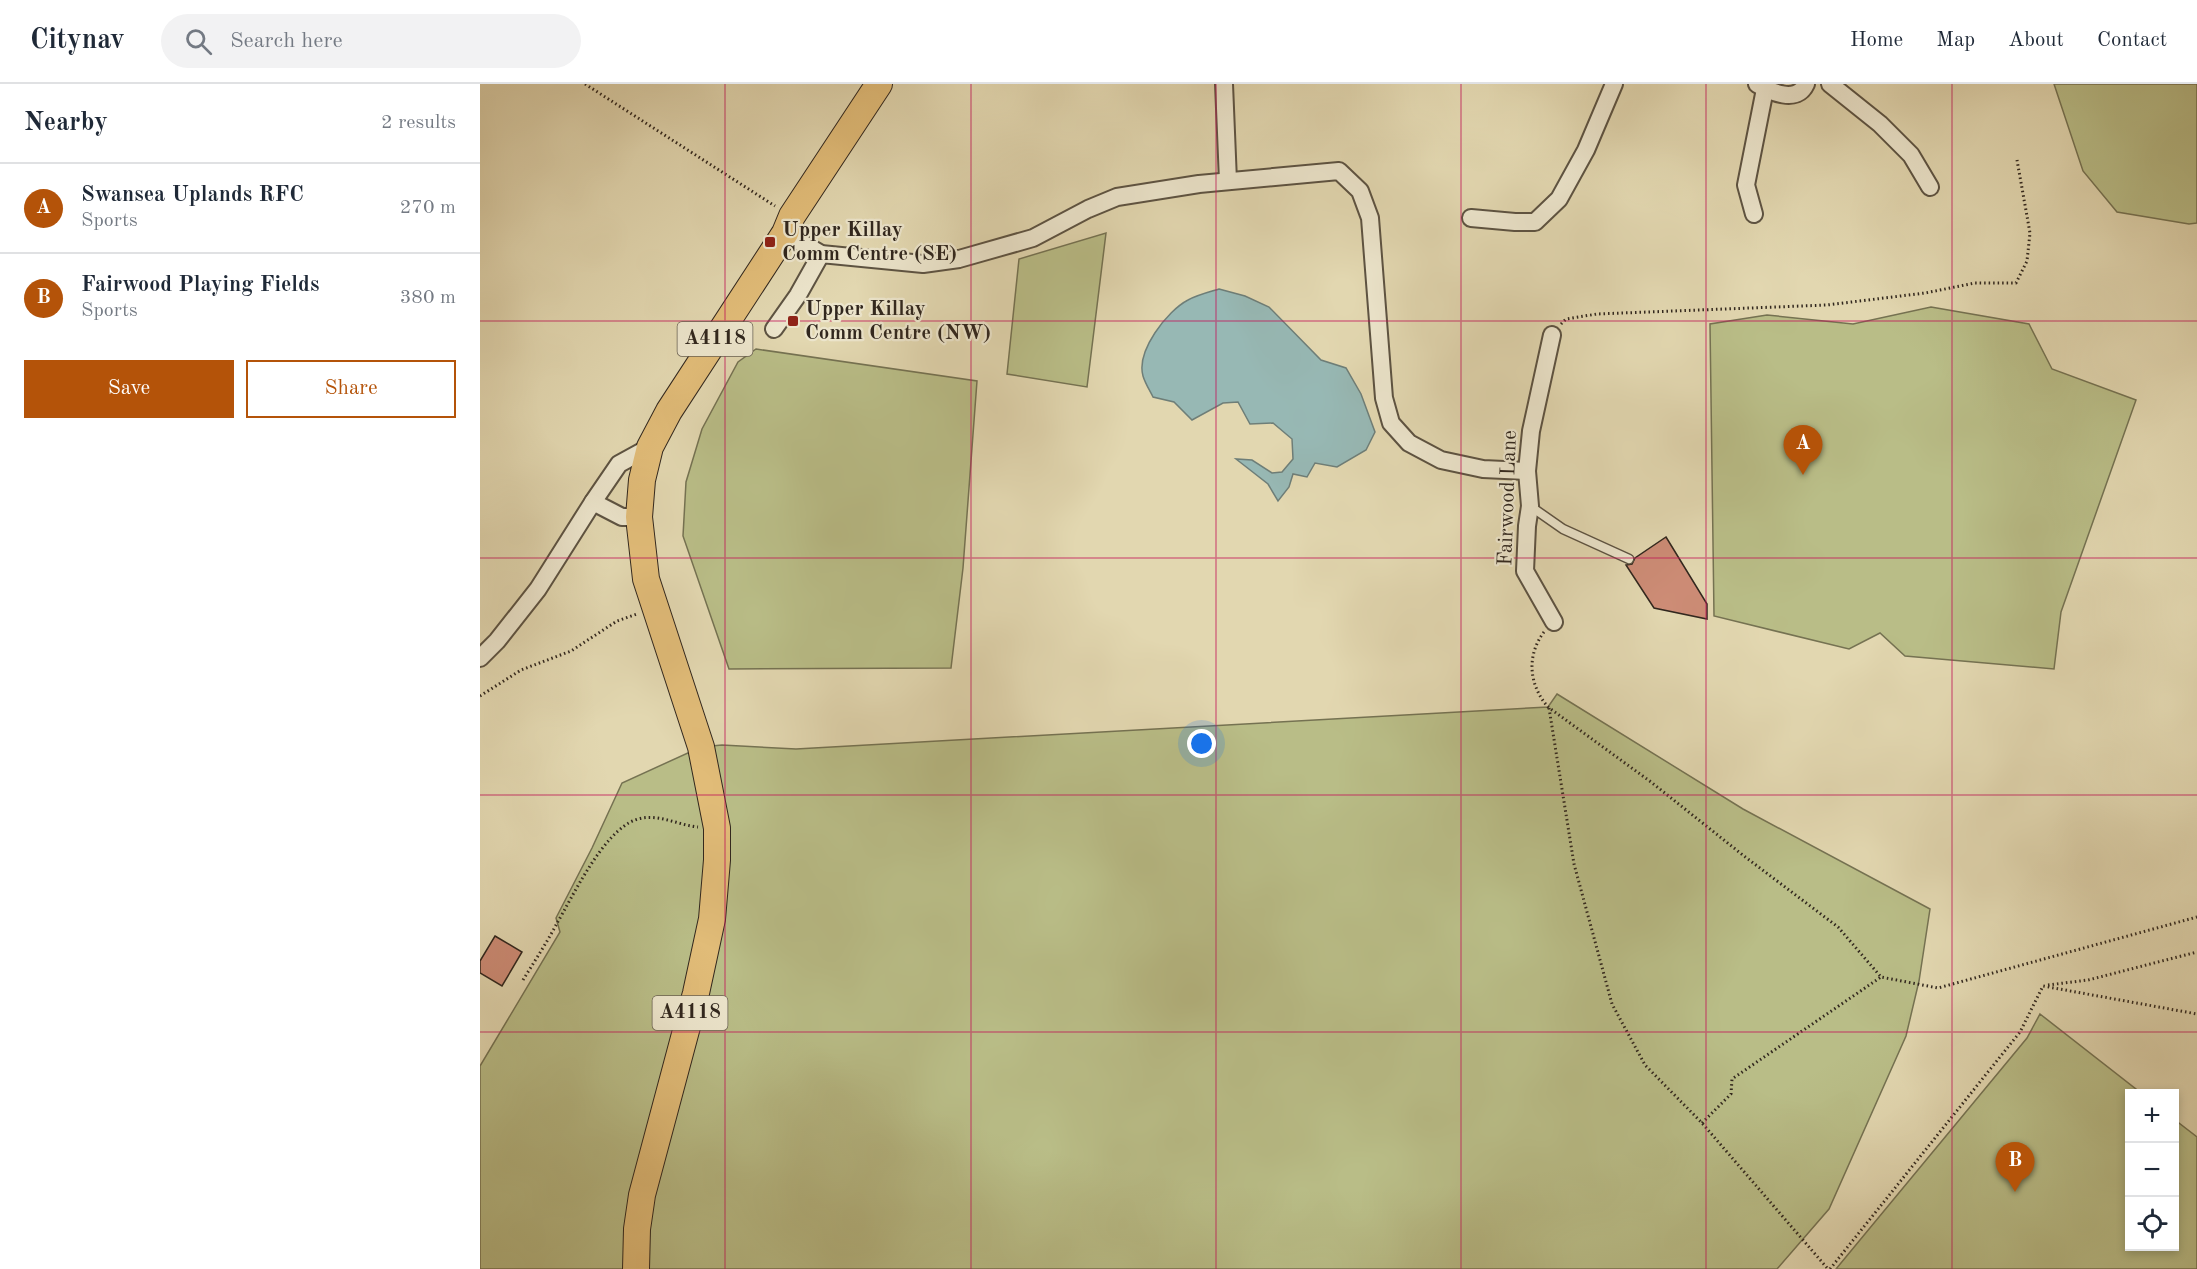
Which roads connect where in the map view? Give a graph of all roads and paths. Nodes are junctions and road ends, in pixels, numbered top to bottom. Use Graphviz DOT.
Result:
graph roads {
  1 [pos="585,84"];
  2 [pos="879,84"];
  3 [pos="1224,84"];
  4 [pos="1614,84"];
  5 [pos="1806,84"];
  6 [pos="1830,84"];
  7 [pos="1761,87"];
  8 [pos="2017,160"];
  9 [pos="1228,181"];
  10 [pos="1930,187"];
  11 [pos="1755,214"];
  12 [pos="1471,218"];
  13 [pos="788,225"];
  14 [pos="821,254"];
  15 [pos="774,329"];
  16 [pos="1552,335"];
  17 [pos="650,447"];
  18 [pos="1527,471"];
  19 [pos="593,502"];
  20 [pos="1530,506"];
  21 [pos="639,517"];
  22 [pos="1629,559"];
  23 [pos="656,607"];
  24 [pos="1554,622"];
  25 [pos="480,658"];
  26 [pos="480,696"];
  27 [pos="1548,706"];
  28 [pos="717,828"];
  29 [pos="2197,917"];
  30 [pos="2197,952"];
  31 [pos="1881,977"];
  32 [pos="523,980"];
  33 [pos="2043,986"];
  34 [pos="2197,1014"];
  35 [pos="1702,1123"];
  36 [pos="636,1269"];
  37 [pos="1829,1269"];
  1 -- 13 [label="path"];
  2 -- 13 [label="main road, A4118"];
  3 -- 9 [label="street"];
  4 -- 12 [label="street"];
  5 -- 7 [label="street"];
  6 -- 10 [label="street"];
  7 -- 11 [label="street"];
  8 -- 16 [label="path"];
  9 -- 14 [label="street"];
  9 -- 18 [label="street"];
  13 -- 14 [label="street"];
  13 -- 17 [label="main road, A4118"];
  14 -- 15 [label="street"];
  16 -- 18 [label="street, Fairwood Lane"];
  17 -- 19 [label="street"];
  17 -- 21 [label="main road, A4118"];
  18 -- 20 [label="street, Fairwood Lane"];
  19 -- 21 [label="street"];
  19 -- 25 [label="street"];
  20 -- 22 [label="lane"];
  20 -- 24 [label="street, Fairwood Lane"];
  21 -- 23 [label="main road, A4118"];
  23 -- 26 [label="path"];
  23 -- 28 [label="main road, A4118"];
  24 -- 27 [label="path"];
  27 -- 31 [label="path"];
  27 -- 35 [label="path"];
  28 -- 32 [label="path"];
  28 -- 36 [label="main road, A4118"];
  29 -- 31 [label="path"];
  30 -- 33 [label="path"];
  31 -- 35 [label="path"];
  33 -- 34 [label="path"];
  33 -- 37 [label="path"];
  35 -- 37 [label="path"];
}
